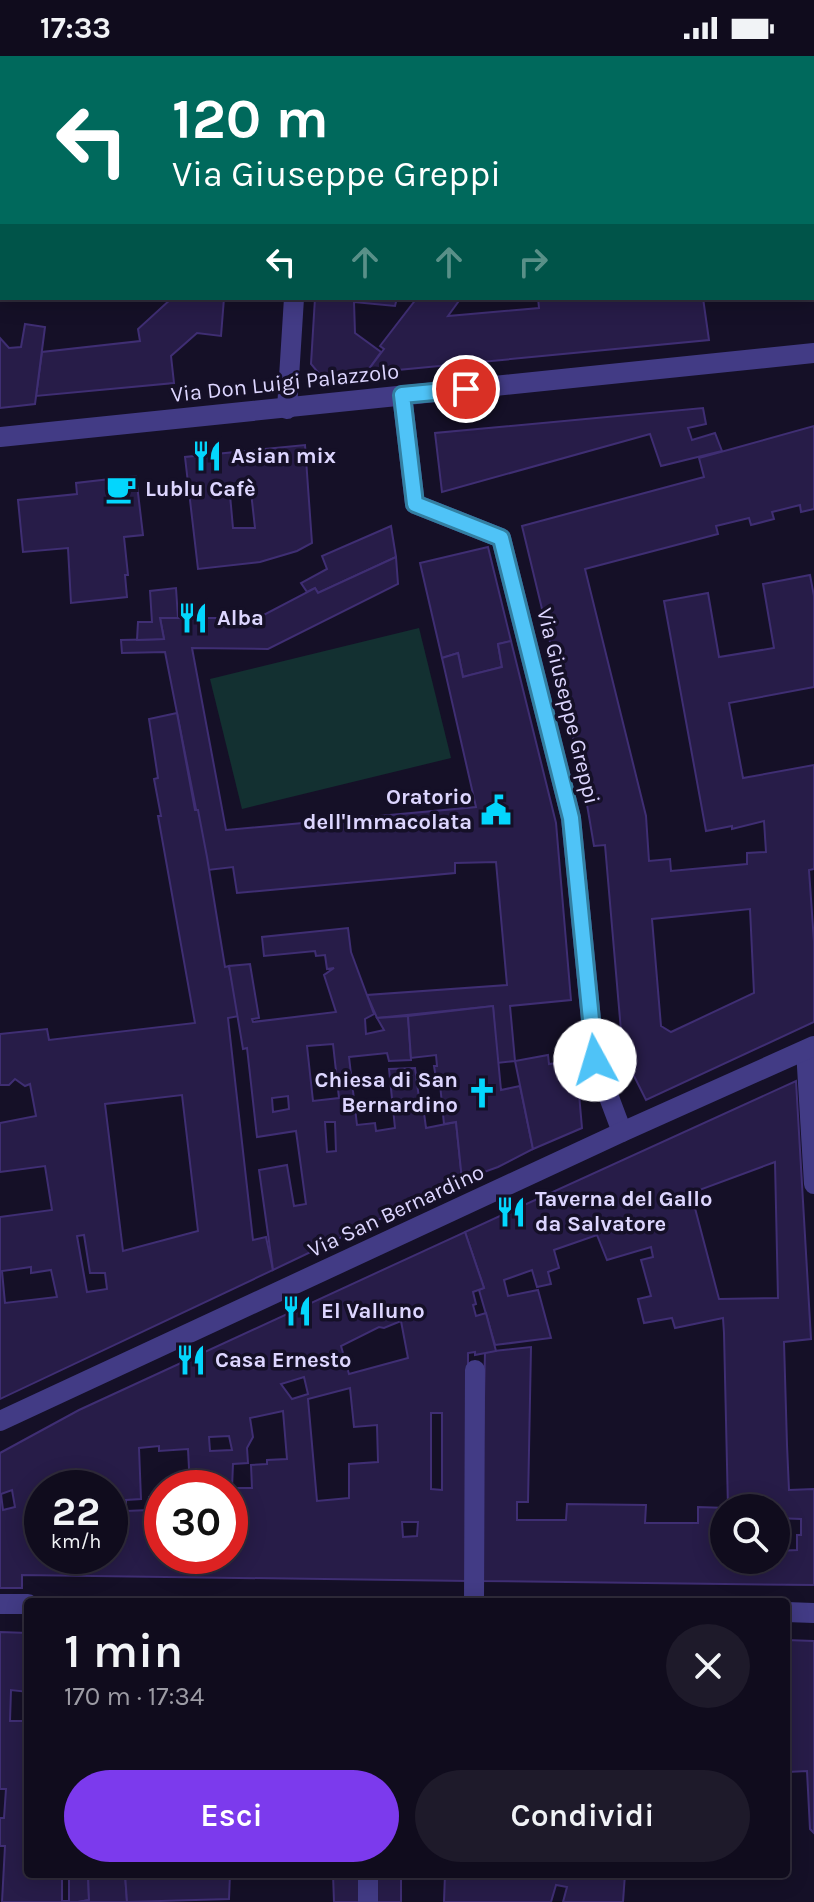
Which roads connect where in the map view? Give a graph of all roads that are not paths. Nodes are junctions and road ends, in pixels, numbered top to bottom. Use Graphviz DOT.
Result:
graph roads {
  1 [pos="294,300"];
  2 [pos="814,353"];
  3 [pos="402,395"];
  4 [pos="287,409"];
  5 [pos="0,437"];
  6 [pos="810,1048"];
  7 [pos="622,1132"];
  8 [pos="814,1184"];
  9 [pos="475,1370"];
  10 [pos="0,1421"];
  11 [pos="474,1598"];
  12 [pos="0,1604"];
  13 [pos="24,1604"];
  14 [pos="790,1612"];
  15 [pos="814,1613"];
  16 [pos="368,1878"];
  17 [pos="368,1902"];
  1 -- 4 [label="street"];
  2 -- 3 [label="street, Via Don Luigi Palazzolo"];
  3 -- 4 [label="street, Via Don Luigi Palazzolo"];
  3 -- 7 [label="street, Via Giuseppe Greppi"];
  4 -- 5 [label="street, Via Don Luigi Palazzolo"];
  6 -- 7 [label="street, Via San Bernardino"];
  6 -- 8 [label="street"];
  7 -- 10 [label="street, Via San Bernardino"];
  9 -- 11 [label="street"];
  12 -- 13 [label="street"];
  14 -- 15 [label="street"];
  16 -- 17 [label="street"];
}
